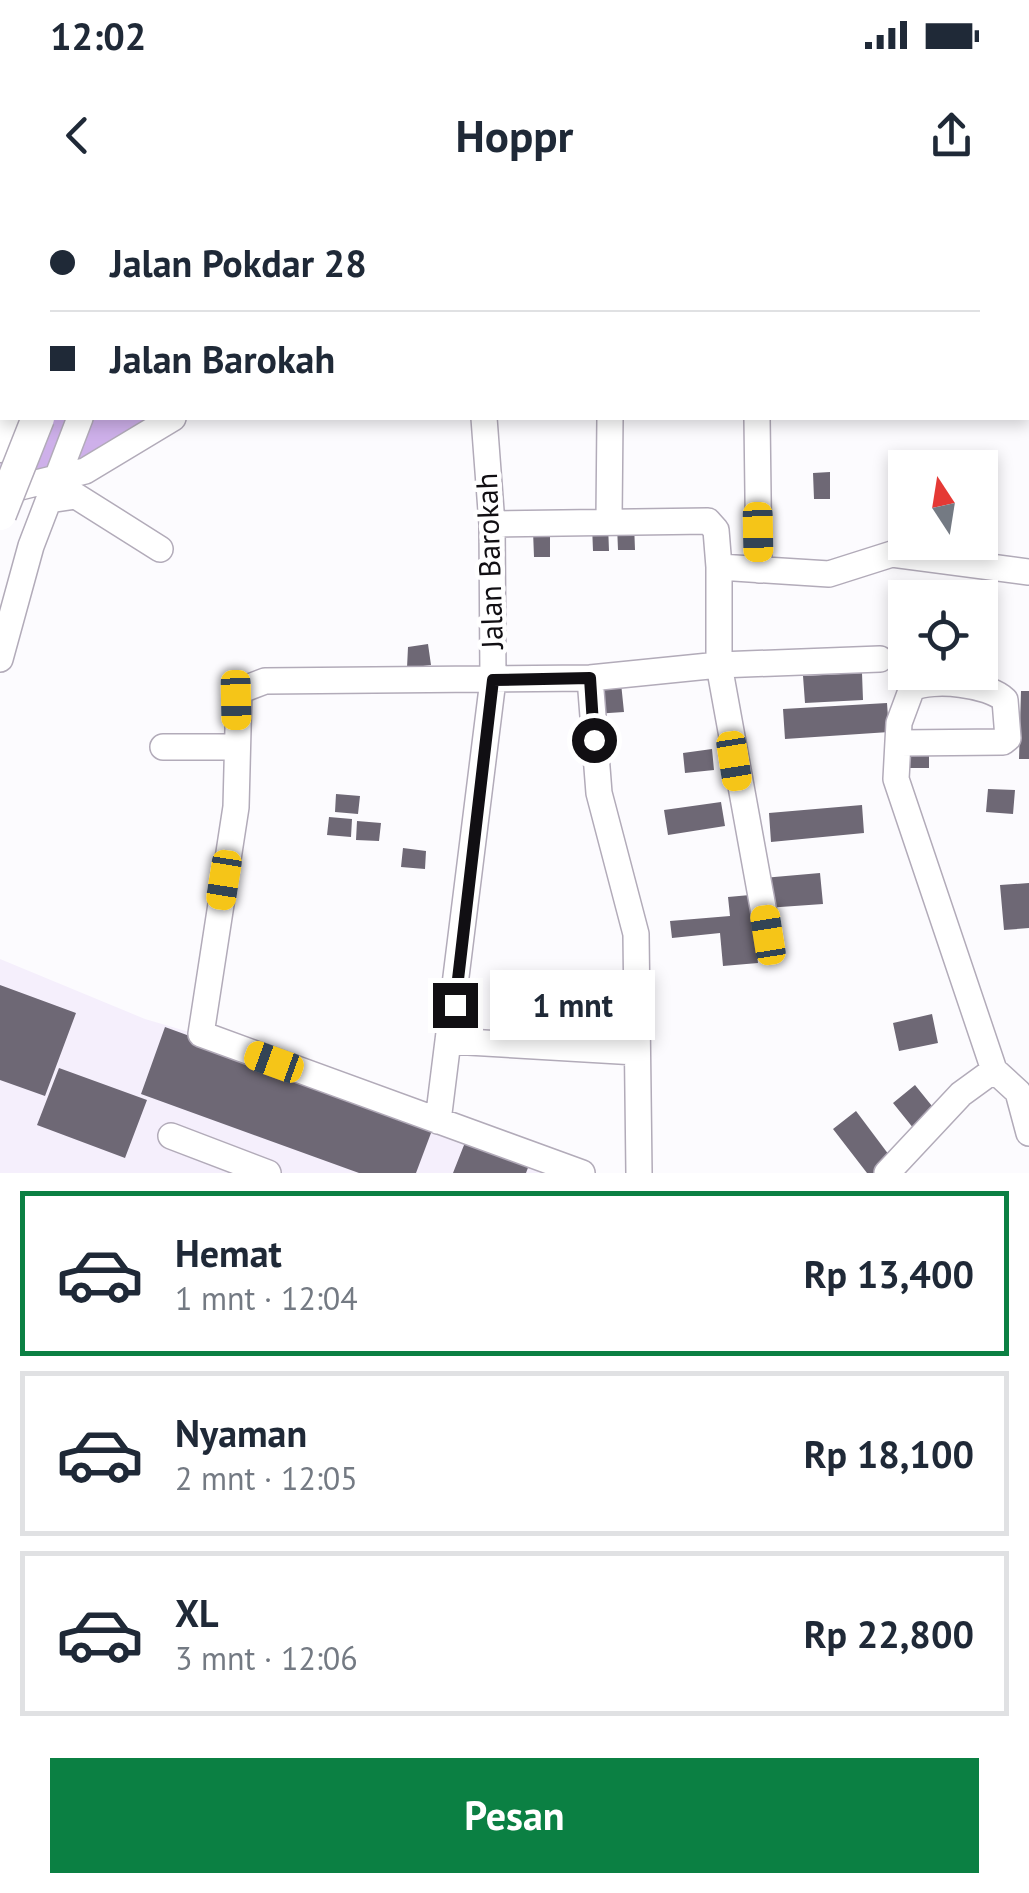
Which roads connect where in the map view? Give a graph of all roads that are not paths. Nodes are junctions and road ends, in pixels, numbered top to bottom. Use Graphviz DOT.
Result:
graph roads {
  1 [pos="9,420"];
  2 [pos="37,420"];
  3 [pos="79,420"];
  4 [pos="170,420"];
  5 [pos="484,420"];
  6 [pos="610,420"];
  7 [pos="756,420"];
  8 [pos="0,446"];
  9 [pos="54,489"];
  10 [pos="0,492"];
  11 [pos="0,514"];
  12 [pos="610,519"];
  13 [pos="492,524"];
  14 [pos="160,549"];
  15 [pos="718,567"];
  16 [pos="759,570"];
  17 [pos="1029,572"];
  18 [pos="0,659"];
  19 [pos="880,659"];
  20 [pos="719,665"];
  21 [pos="590,678"];
  22 [pos="493,680"];
  23 [pos="900,743"];
  24 [pos="163,747"];
  25 [pos="237,747"];
  26 [pos="768,935"];
  27 [pos="451,1041"];
  28 [pos="636,1052"];
  29 [pos="994,1070"];
  30 [pos="438,1120"];
  31 [pos="1029,1133"];
  32 [pos="171,1136"];
  33 [pos="268,1173"];
  34 [pos="582,1173"];
  35 [pos="639,1173"];
  36 [pos="887,1173"];
  1 -- 8 [label="main road"];
  2 -- 11 [label="main road, bridge"];
  3 -- 9 [label="street"];
  4 -- 9 [label="street"];
  5 -- 13 [label="street, Jalan Barokah"];
  6 -- 12 [label="street"];
  7 -- 16 [label="street"];
  9 -- 10 [label="street"];
  9 -- 14 [label="street"];
  9 -- 18 [label="street"];
  12 -- 13 [label="street"];
  12 -- 15 [label="street"];
  13 -- 22 [label="street, Jalan Barokah"];
  15 -- 16 [label="street"];
  15 -- 20 [label="street"];
  16 -- 17 [label="street"];
  19 -- 20 [label="street"];
  20 -- 21 [label="street"];
  20 -- 26 [label="street"];
  21 -- 22 [label="street"];
  21 -- 28 [label="street"];
  22 -- 25 [label="street"];
  22 -- 27 [label="street, Jalan Barokah"];
  23 -- 29 [label="street"];
  24 -- 25 [label="street"];
  25 -- 30 [label="street"];
  27 -- 28 [label="street"];
  27 -- 30 [label="street, Jalan Barokah"];
  28 -- 35 [label="street"];
  29 -- 31 [label="street"];
  29 -- 36 [label="street"];
  30 -- 34 [label="street"];
  32 -- 33 [label="street"];
}
